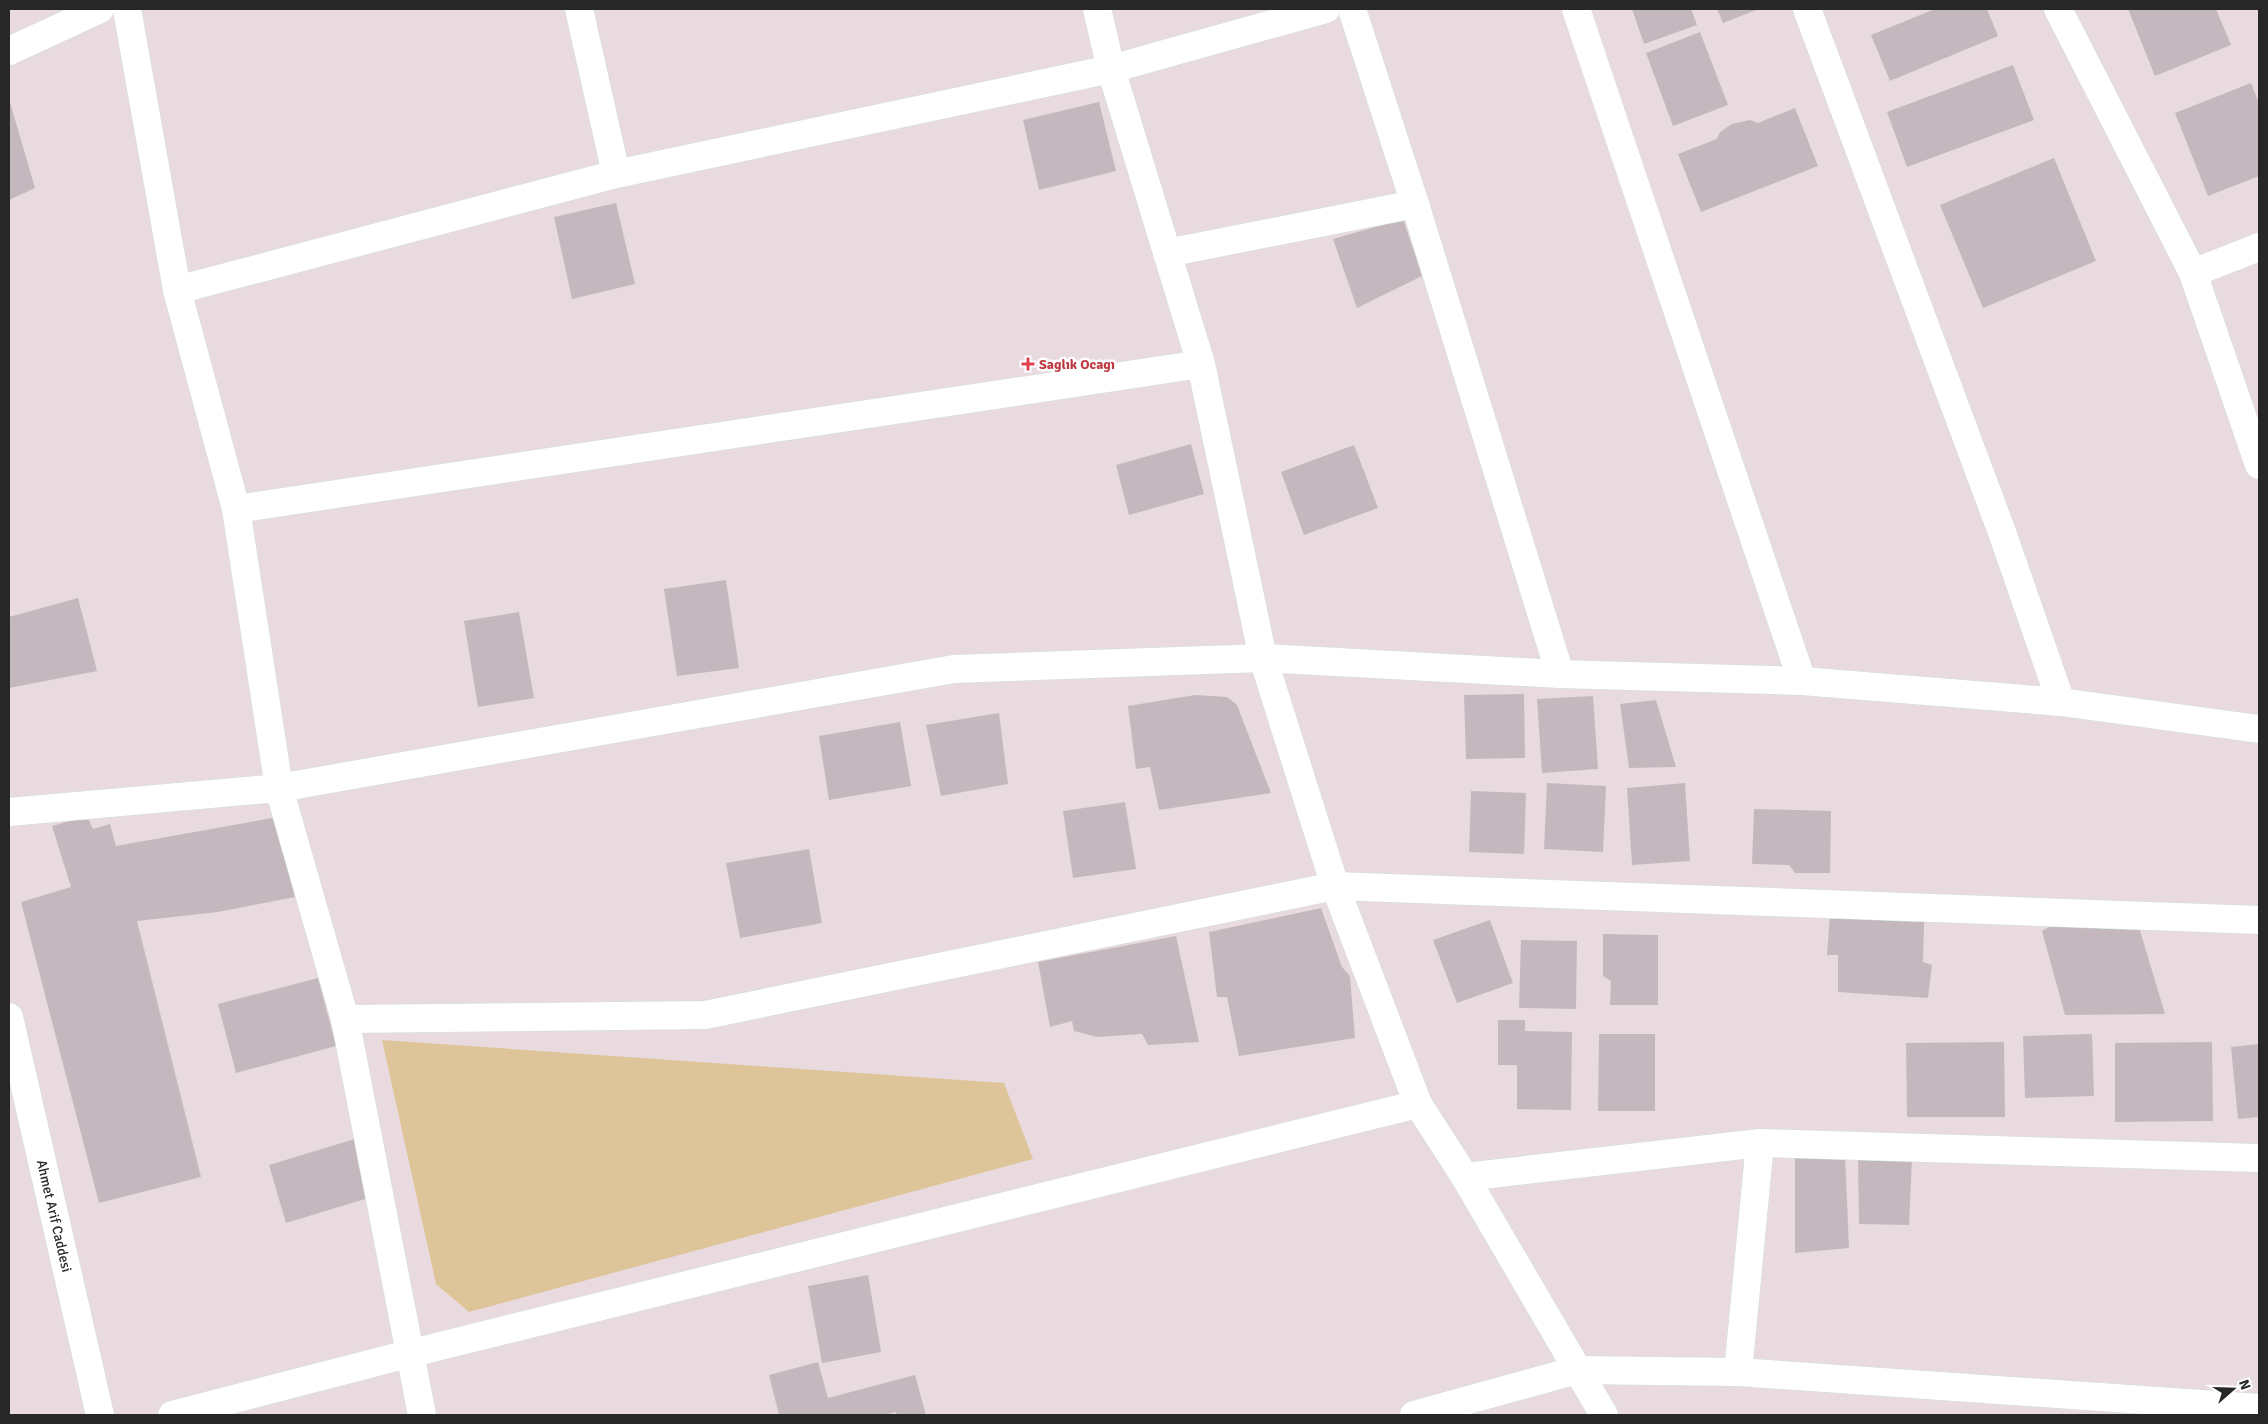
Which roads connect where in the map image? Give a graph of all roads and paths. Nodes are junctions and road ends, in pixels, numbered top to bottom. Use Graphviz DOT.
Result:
graph roads {
  1 [pos="100,9"];
  2 [pos="127,9"];
  3 [pos="579,9"];
  4 [pos="1096,9"];
  5 [pos="1326,9"];
  6 [pos="1352,9"];
  7 [pos="1576,9"];
  8 [pos="1807,9"];
  9 [pos="2058,9"];
  10 [pos="9,51"];
  11 [pos="1111,69"];
  12 [pos="616,174"];
  13 [pos="1415,204"];
  14 [pos="2259,247"];
  15 [pos="1167,253"];
  16 [pos="2193,273"];
  17 [pos="177,290"];
  18 [pos="1201,364"];
  19 [pos="2259,464"];
  20 [pos="236,509"];
  21 [pos="1263,658"];
  22 [pos="1560,674"];
  23 [pos="1802,681"];
  24 [pos="2061,702"];
  25 [pos="2259,728"];
  26 [pos="279,788"];
  27 [pos="9,812"];
  28 [pos="1335,886"];
  29 [pos="2259,920"];
  30 [pos="9,1017"];
  31 [pos="345,1019"];
  32 [pos="1418,1104"];
  33 [pos="1760,1143"];
  34 [pos="2259,1158"];
  35 [pos="1465,1177"];
  36 [pos="408,1354"];
  37 [pos="1577,1370"];
  38 [pos="1738,1372"];
  39 [pos="2259,1408"];
  40 [pos="100,1415"];
  41 [pos="172,1415"];
  42 [pos="422,1415"];
  43 [pos="1414,1415"];
  44 [pos="1604,1415"];
  1 -- 10 [label="street"];
  2 -- 17 [label="street"];
  3 -- 12 [label="street"];
  4 -- 11 [label="street"];
  5 -- 11 [label="street"];
  6 -- 13 [label="street"];
  7 -- 23 [label="street"];
  8 -- 24 [label="street"];
  9 -- 16 [label="street"];
  11 -- 12 [label="street"];
  11 -- 15 [label="street"];
  12 -- 17 [label="street"];
  13 -- 15 [label="street"];
  13 -- 22 [label="street"];
  14 -- 16 [label="street"];
  15 -- 18 [label="street"];
  16 -- 19 [label="street"];
  17 -- 20 [label="street"];
  18 -- 20 [label="street"];
  18 -- 21 [label="street"];
  20 -- 26 [label="street"];
  21 -- 22 [label="street"];
  21 -- 26 [label="street"];
  21 -- 28 [label="street"];
  22 -- 23 [label="street"];
  23 -- 24 [label="street"];
  24 -- 25 [label="street"];
  26 -- 27 [label="street"];
  26 -- 31 [label="street"];
  28 -- 29 [label="street"];
  28 -- 31 [label="street"];
  28 -- 32 [label="street"];
  30 -- 40 [label="street, Ahmet Arif Caddesi"];
  31 -- 36 [label="street"];
  32 -- 35 [label="street"];
  32 -- 36 [label="street"];
  33 -- 34 [label="street"];
  33 -- 35 [label="street"];
  33 -- 38 [label="street"];
  35 -- 37 [label="street"];
  36 -- 41 [label="street"];
  36 -- 42 [label="street"];
  37 -- 38 [label="street"];
  37 -- 43 [label="street"];
  37 -- 44 [label="street"];
  38 -- 39 [label="street"];
}
